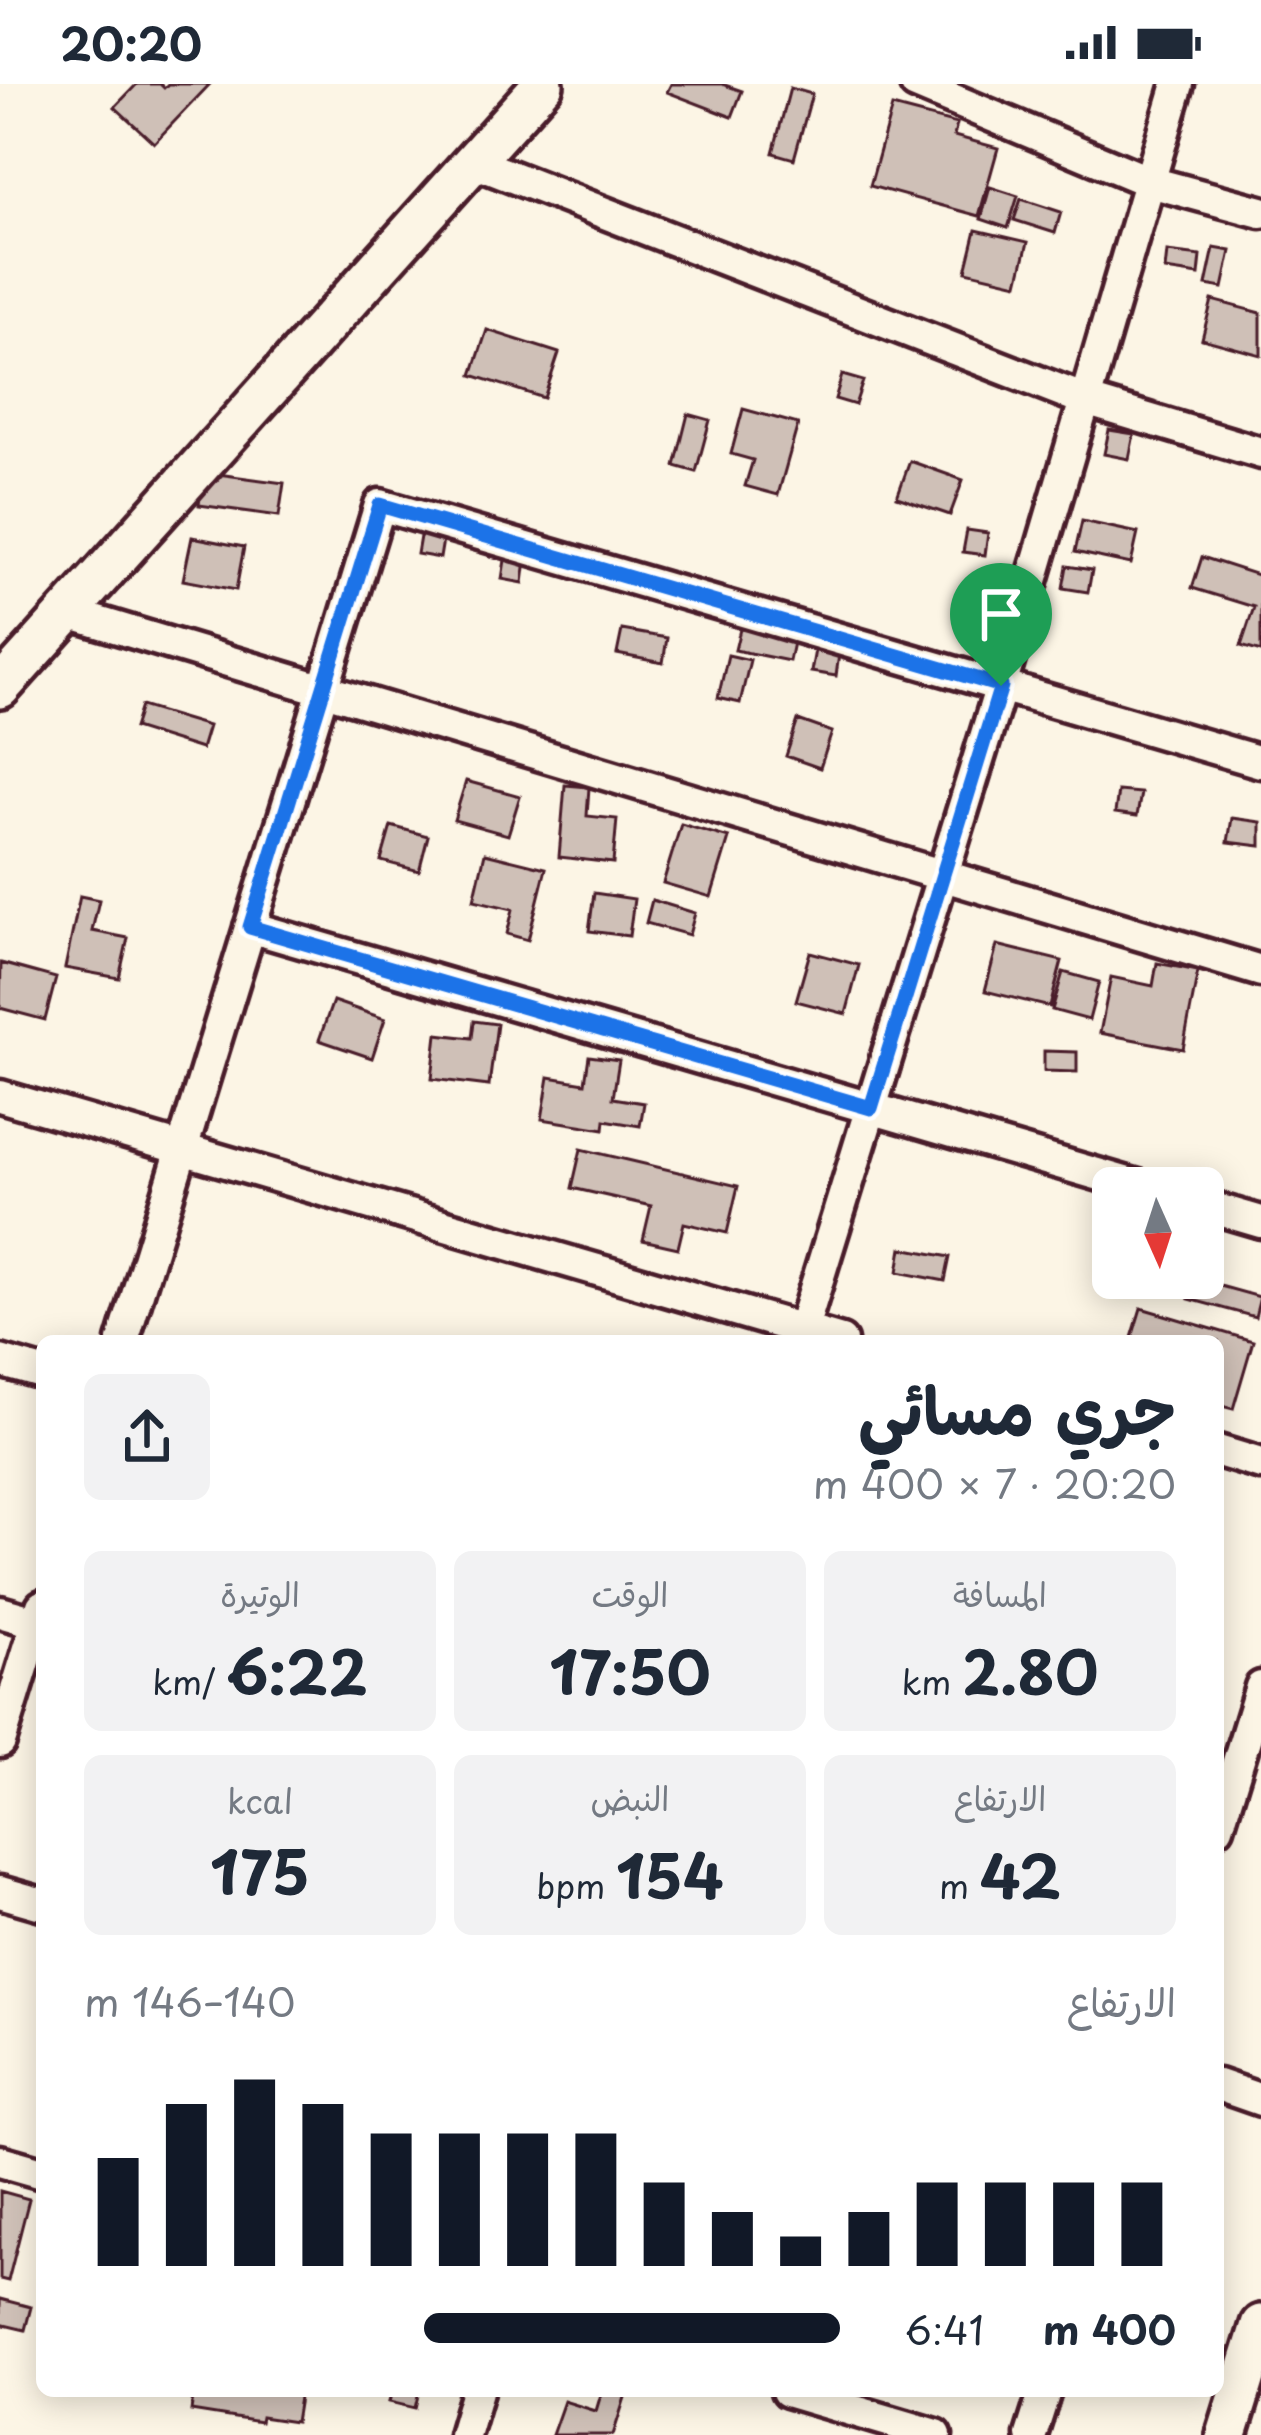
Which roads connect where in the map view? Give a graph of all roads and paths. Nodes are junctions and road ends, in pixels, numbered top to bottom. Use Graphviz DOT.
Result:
graph roads {
  1 [pos="543,84"];
  2 [pos="916,84"];
  3 [pos="1178,84"];
  4 [pos="474,162"];
  5 [pos="1150,182"];
  6 [pos="1261,212"];
  7 [pos="1085,400"];
  8 [pos="1261,453"];
  9 [pos="68,613"];
  10 [pos="1001,686"];
  11 [pos="0,688"];
  12 [pos="324,689"];
  13 [pos="1261,762"];
  14 [pos="943,876"];
  15 [pos="250,927"];
  16 [pos="1261,971"];
  17 [pos="0,1096"];
  18 [pos="871,1108"];
  19 [pos="182,1149"];
  20 [pos="1092,1173"];
  21 [pos="1224,1211"];
  22 [pos="1261,1222"];
  23 [pos="125,1335"];
  24 [pos="801,1335"];
  25 [pos="0,1361"];
  26 [pos="36,1371"];
  27 [pos="1224,1453"];
  28 [pos="1261,1464"];
  29 [pos="0,1612"];
  30 [pos="36,1617"];
  31 [pos="36,1630"];
  32 [pos="1261,1687"];
  33 [pos="1224,1719"];
  34 [pos="1249,1726"];
  35 [pos="0,1742"];
  36 [pos="1224,1807"];
  37 [pos="0,1892"];
  38 [pos="36,1902"];
  39 [pos="1224,2087"];
  40 [pos="1261,2100"];
  41 [pos="0,2161"];
  42 [pos="36,2172"];
  43 [pos="1261,2325"];
  44 [pos="475,2397"];
  45 [pos="807,2397"];
  46 [pos="1043,2397"];
  47 [pos="464,2435"];
  48 [pos="936,2435"];
  49 [pos="1031,2435"];
  50 [pos="1227,2435"];
  1 -- 4 [label="street"];
  2 -- 5 [label="street"];
  3 -- 5 [label="street"];
  4 -- 7 [label="street"];
  4 -- 9 [label="street"];
  5 -- 6 [label="street"];
  5 -- 7 [label="street"];
  7 -- 8 [label="street"];
  7 -- 10 [label="street"];
  9 -- 11 [label="street"];
  9 -- 12 [label="street"];
  10 -- 12 [label="street"];
  10 -- 13 [label="street"];
  10 -- 14 [label="street"];
  12 -- 14 [label="street"];
  12 -- 15 [label="street"];
  14 -- 16 [label="street"];
  14 -- 18 [label="street"];
  15 -- 18 [label="street"];
  15 -- 19 [label="street"];
  17 -- 19 [label="street"];
  18 -- 20 [label="street"];
  18 -- 24 [label="street"];
  19 -- 23 [label="street"];
  19 -- 24 [label="street"];
  21 -- 22 [label="street"];
  25 -- 26 [label="street"];
  27 -- 28 [label="street"];
  29 -- 30 [label="street"];
  31 -- 35 [label="street"];
  32 -- 34 [label="street"];
  33 -- 34 [label="street"];
  34 -- 36 [label="street"];
  37 -- 38 [label="street"];
  39 -- 40 [label="street"];
  41 -- 42 [label="street"];
  43 -- 50 [label="street"];
  44 -- 47 [label="street"];
  45 -- 48 [label="street"];
  46 -- 49 [label="street"];
}
